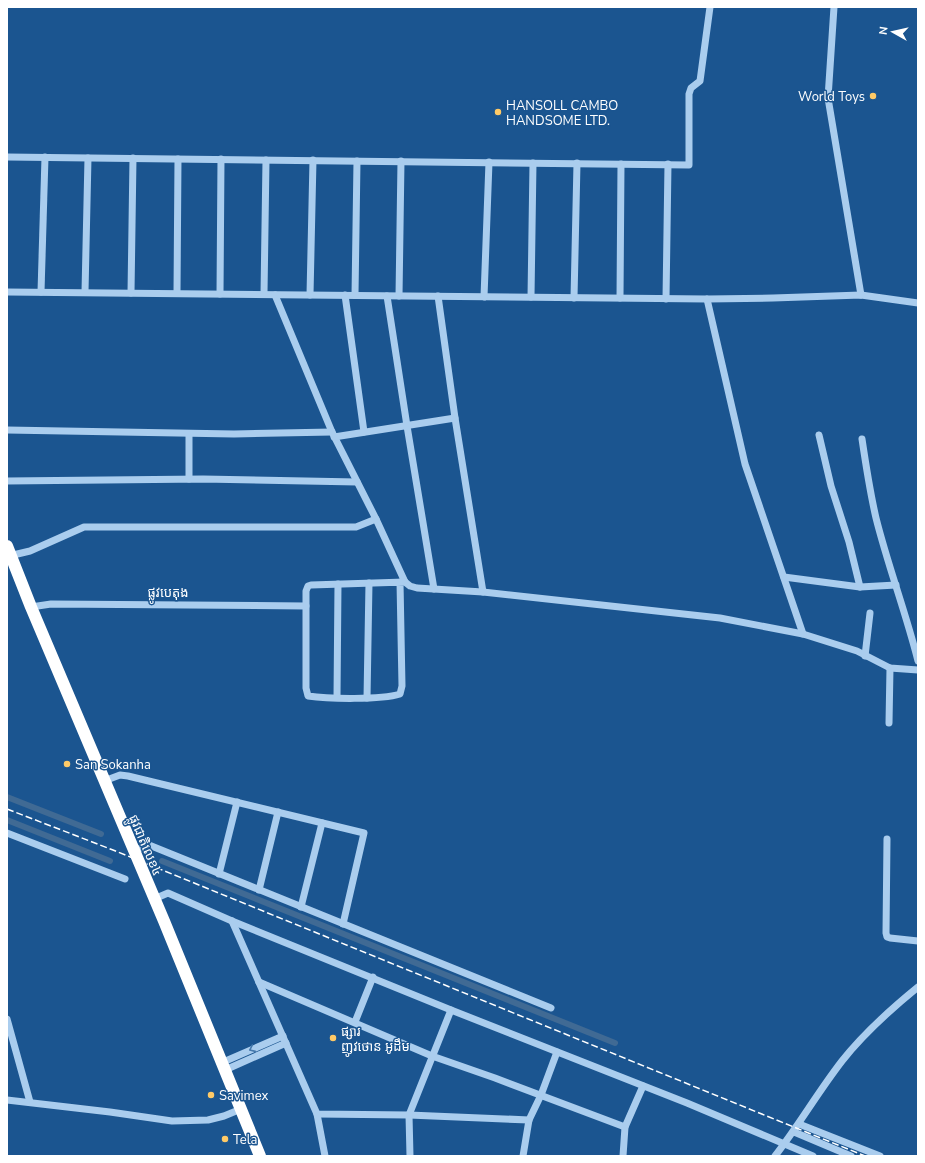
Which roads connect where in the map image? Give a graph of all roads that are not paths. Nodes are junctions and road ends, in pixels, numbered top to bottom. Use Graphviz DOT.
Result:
graph roads {
  1 [pos="710,7"];
  2 [pos="834,7"];
  3 [pos="7,157"];
  4 [pos="45,157"];
  5 [pos="88,158"];
  6 [pos="133,158"];
  7 [pos="178,159"];
  8 [pos="221,159"];
  9 [pos="266,160"];
  10 [pos="313,160"];
  11 [pos="357,161"];
  12 [pos="401,161"];
  13 [pos="489,162"];
  14 [pos="533,163"];
  15 [pos="577,163"];
  16 [pos="621,164"];
  17 [pos="668,164"];
  18 [pos="7,292"];
  19 [pos="41,292"];
  20 [pos="85,292"];
  21 [pos="131,293"];
  22 [pos="177,293"];
  23 [pos="220,294"];
  24 [pos="264,294"];
  25 [pos="275,295"];
  26 [pos="310,295"];
  27 [pos="345,295"];
  28 [pos="861,295"];
  29 [pos="355,296"];
  30 [pos="387,296"];
  31 [pos="399,296"];
  32 [pos="438,296"];
  33 [pos="484,297"];
  34 [pos="531,297"];
  35 [pos="574,298"];
  36 [pos="620,298"];
  37 [pos="666,299"];
  38 [pos="706,300"];
  39 [pos="918,303"];
  40 [pos="455,418"];
  41 [pos="407,426"];
  42 [pos="7,430"];
  43 [pos="364,432"];
  44 [pos="189,434"];
  45 [pos="333,434"];
  46 [pos="819,435"];
  47 [pos="862,439"];
  48 [pos="189,479"];
  49 [pos="7,481"];
  50 [pos="357,482"];
  51 [pos="376,519"];
  52 [pos="9,553"];
  53 [pos="784,577"];
  54 [pos="402,582"];
  55 [pos="369,583"];
  56 [pos="338,584"];
  57 [pos="896,585"];
  58 [pos="860,587"];
  59 [pos="434,589"];
  60 [pos="483,592"];
  61 [pos="306,606"];
  62 [pos="31,607"];
  63 [pos="870,613"];
  64 [pos="803,634"];
  65 [pos="865,656"];
  66 [pos="918,661"];
  67 [pos="890,668"];
  68 [pos="918,670"];
  69 [pos="337,697"];
  70 [pos="367,698"];
  71 [pos="889,724"];
  72 [pos="104,781"];
  73 [pos="236,802"];
  74 [pos="278,812"];
  75 [pos="322,823"];
  76 [pos="7,833"];
  77 [pos="887,839"];
  78 [pos="133,850"];
  79 [pos="219,874"];
  80 [pos="125,878"];
  81 [pos="259,890"];
  82 [pos="154,899"];
  83 [pos="301,907"];
  84 [pos="232,921"];
  85 [pos="343,924"];
  86 [pos="918,941"];
  87 [pos="373,978"];
  88 [pos="259,982"];
  89 [pos="918,987"];
  90 [pos="552,1008"];
  91 [pos="451,1010"];
  92 [pos="7,1019"];
  93 [pos="355,1022"];
  94 [pos="283,1036"];
  95 [pos="286,1044"];
  96 [pos="557,1052"];
  97 [pos="432,1056"];
  98 [pos="223,1067"];
  99 [pos="643,1086"];
  100 [pos="541,1095"];
  101 [pos="7,1100"];
  102 [pos="30,1102"];
  103 [pos="240,1109"];
  104 [pos="316,1114"];
  105 [pos="409,1115"];
  106 [pos="529,1120"];
  107 [pos="799,1124"];
  108 [pos="625,1127"];
  109 [pos="794,1132"];
  110 [pos="784,1144"];
  111 [pos="260,1156"];
  112 [pos="325,1156"];
  113 [pos="410,1156"];
  114 [pos="524,1156"];
  115 [pos="623,1156"];
  116 [pos="775,1156"];
  117 [pos="813,1156"];
  118 [pos="851,1156"];
  119 [pos="880,1156"];
  1 -- 17 [label="street"];
  2 -- 28 [label="street"];
  3 -- 4 [label="street"];
  4 -- 5 [label="street"];
  4 -- 19 [label="street"];
  5 -- 6 [label="street"];
  5 -- 20 [label="street"];
  6 -- 7 [label="street"];
  6 -- 21 [label="street"];
  7 -- 8 [label="street"];
  7 -- 22 [label="street"];
  8 -- 9 [label="street"];
  8 -- 23 [label="street"];
  9 -- 10 [label="street"];
  9 -- 24 [label="street"];
  10 -- 11 [label="street"];
  10 -- 26 [label="street"];
  11 -- 12 [label="street"];
  11 -- 29 [label="street"];
  12 -- 13 [label="street"];
  12 -- 31 [label="street"];
  13 -- 14 [label="street"];
  13 -- 33 [label="street"];
  14 -- 15 [label="street"];
  14 -- 34 [label="street"];
  15 -- 16 [label="street"];
  15 -- 35 [label="street"];
  16 -- 17 [label="street"];
  16 -- 36 [label="street"];
  17 -- 37 [label="street"];
  18 -- 19 [label="street"];
  19 -- 20 [label="street"];
  20 -- 21 [label="street"];
  21 -- 22 [label="street"];
  22 -- 23 [label="street"];
  23 -- 24 [label="street"];
  24 -- 25 [label="street"];
  25 -- 26 [label="street"];
  25 -- 45 [label="street"];
  26 -- 27 [label="street"];
  27 -- 29 [label="street"];
  27 -- 43 [label="street"];
  28 -- 38 [label="street"];
  28 -- 39 [label="street"];
  29 -- 30 [label="street"];
  30 -- 31 [label="street"];
  30 -- 41 [label="street"];
  31 -- 32 [label="street"];
  32 -- 33 [label="street"];
  32 -- 40 [label="street"];
  33 -- 34 [label="street"];
  34 -- 35 [label="street"];
  35 -- 36 [label="street"];
  36 -- 37 [label="street"];
  37 -- 38 [label="street"];
  38 -- 53 [label="street"];
  40 -- 41 [label="street"];
  40 -- 60 [label="street"];
  41 -- 43 [label="street"];
  41 -- 59 [label="street"];
  42 -- 44 [label="street"];
  43 -- 45 [label="street"];
  44 -- 45 [label="street"];
  44 -- 48 [label="street"];
  45 -- 50 [label="street"];
  46 -- 58 [label="street"];
  47 -- 57 [label="street"];
  48 -- 49 [label="street"];
  48 -- 50 [label="street"];
  50 -- 51 [label="street"];
  51 -- 52 [label="street"];
  51 -- 54 [label="street"];
  52 -- 62 [label="highway, ផ្លូវជាតិលេខ៤"];
  53 -- 58 [label="street"];
  53 -- 64 [label="street"];
  54 -- 55 [label="street"];
  54 -- 59 [label="street"];
  54 -- 70 [label="street"];
  55 -- 56 [label="street"];
  55 -- 70 [label="street"];
  56 -- 61 [label="street"];
  56 -- 69 [label="street"];
  57 -- 58 [label="street"];
  57 -- 66 [label="street"];
  59 -- 60 [label="street"];
  60 -- 64 [label="street"];
  61 -- 62 [label="street, ផ្លូវបេតុង"];
  61 -- 69 [label="street"];
  62 -- 72 [label="highway, ផ្លូវជាតិលេខ៤"];
  63 -- 65 [label="street"];
  64 -- 65 [label="street"];
  65 -- 67 [label="street"];
  67 -- 68 [label="street"];
  67 -- 71 [label="street"];
  69 -- 70 [label="street"];
  72 -- 73 [label="street"];
  72 -- 78 [label="highway, ផ្លូវជាតិលេខ៤"];
  73 -- 74 [label="street"];
  73 -- 79 [label="street"];
  74 -- 75 [label="street"];
  74 -- 81 [label="street"];
  75 -- 83 [label="street"];
  75 -- 85 [label="street"];
  76 -- 80 [label="street"];
  77 -- 86 [label="street"];
  78 -- 79 [label="street"];
  78 -- 82 [label="highway, ផ្លូវជាតិលេខ៤"];
  79 -- 81 [label="street"];
  81 -- 83 [label="street"];
  82 -- 84 [label="street"];
  82 -- 98 [label="highway, ផ្លូវជាតិលេខ៤"];
  83 -- 85 [label="street"];
  84 -- 87 [label="street"];
  84 -- 88 [label="street"];
  85 -- 90 [label="street"];
  87 -- 91 [label="street"];
  87 -- 93 [label="street"];
  88 -- 93 [label="street"];
  88 -- 94 [label="street"];
  89 -- 107 [label="street"];
  91 -- 96 [label="street"];
  91 -- 97 [label="street"];
  92 -- 102 [label="street"];
  93 -- 97 [label="street"];
  94 -- 95 [label="street"];
  94 -- 98 [label="street, one-way"];
  95 -- 98 [label="street"];
  95 -- 104 [label="street"];
  96 -- 99 [label="street"];
  96 -- 100 [label="street"];
  97 -- 100 [label="street"];
  97 -- 105 [label="street"];
  98 -- 103 [label="highway, ផ្លូវជាតិលេខ៤"];
  99 -- 108 [label="street"];
  99 -- 110 [label="street"];
  100 -- 106 [label="street"];
  100 -- 108 [label="street"];
  101 -- 102 [label="street"];
  102 -- 103 [label="street"];
  103 -- 111 [label="highway, ផ្លូវជាតិលេខ៤"];
  104 -- 105 [label="street"];
  104 -- 112 [label="street"];
  105 -- 106 [label="street"];
  105 -- 113 [label="street"];
  106 -- 114 [label="street"];
  107 -- 109 [label="street"];
  107 -- 119 [label="street"];
  108 -- 115 [label="street"];
  109 -- 110 [label="street"];
  109 -- 118 [label="street"];
  110 -- 116 [label="street"];
  110 -- 117 [label="street"];
}
